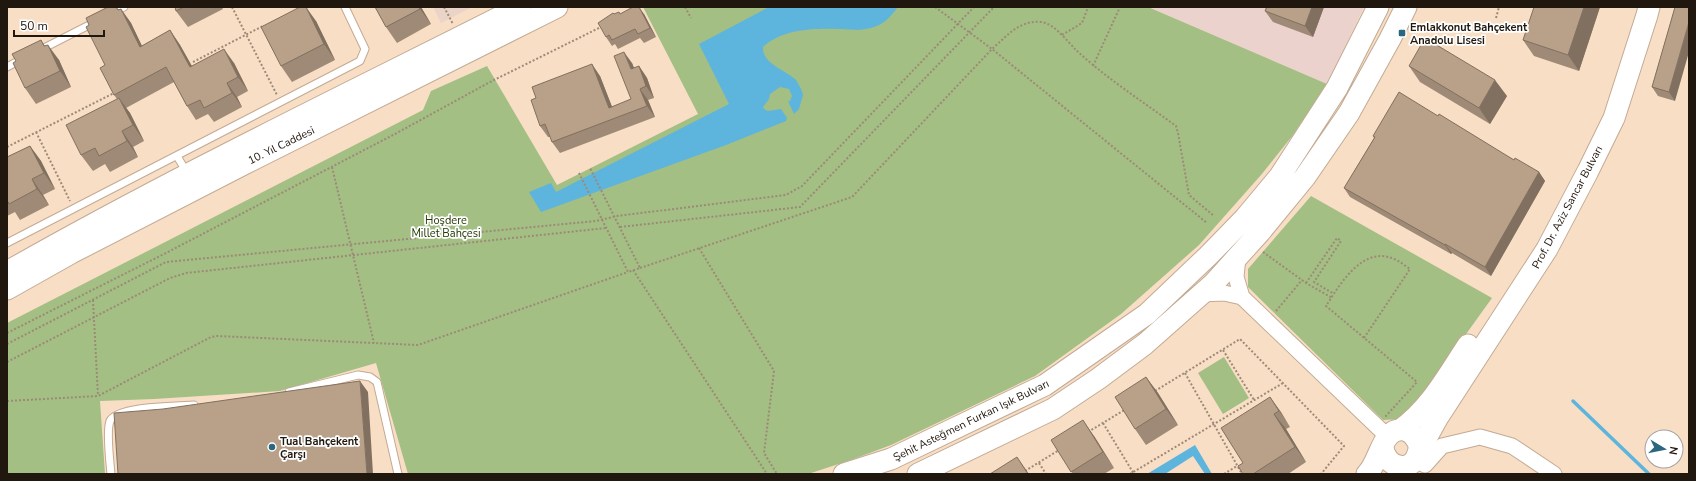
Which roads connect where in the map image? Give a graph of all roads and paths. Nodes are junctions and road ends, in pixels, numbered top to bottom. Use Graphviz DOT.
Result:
graph roads {
  1 [pos="124,7"];
  2 [pos="232,7"];
  3 [pos="345,7"];
  4 [pos="520,7"];
  5 [pos="557,7"];
  6 [pos="685,7"];
  7 [pos="935,7"];
  8 [pos="974,7"];
  9 [pos="994,7"];
  10 [pos="1088,7"];
  11 [pos="1120,7"];
  12 [pos="1378,7"];
  13 [pos="1406,7"];
  14 [pos="1499,7"];
  15 [pos="1637,7"];
  16 [pos="1648,7"];
  17 [pos="691,18"];
  18 [pos="1496,18"];
  19 [pos="267,24"];
  20 [pos="607,24"];
  21 [pos="958,24"];
  22 [pos="970,33"];
  23 [pos="246,35"];
  24 [pos="1061,35"];
  25 [pos="472,37"];
  26 [pos="992,49"];
  27 [pos="192,62"];
  28 [pos="1093,66"];
  29 [pos="7,67"];
  30 [pos="114,93"];
  31 [pos="280,102"];
  32 [pos="36,132"];
  33 [pos="7,147"];
  34 [pos="177,156"];
  35 [pos="332,167"];
  36 [pos="590,168"];
  37 [pos="579,173"];
  38 [pos="188,174"];
  39 [pos="74,209"];
  40 [pos="1214,216"];
  41 [pos="614,217"];
  42 [pos="602,220"];
  43 [pos="1207,223"];
  44 [pos="620,226"];
  45 [pos="606,228"];
  46 [pos="7,243"];
  47 [pos="351,244"];
  48 [pos="698,248"];
  49 [pos="1260,249"];
  50 [pos="353,255"];
  51 [pos="1238,257"];
  52 [pos="640,268"];
  53 [pos="633,270"];
  54 [pos="7,272"];
  55 [pos="628,272"];
  56 [pos="1302,280"];
  57 [pos="1306,283"];
  58 [pos="7,289"];
  59 [pos="1201,294"];
  60 [pos="1334,294"];
  61 [pos="1242,297"];
  62 [pos="1332,298"];
  63 [pos="93,300"];
  64 [pos="94,317"];
  65 [pos="1268,322"];
  66 [pos="7,333"];
  67 [pos="1364,338"];
  68 [pos="374,343"];
  69 [pos="7,344"];
  70 [pos="1223,350"];
  71 [pos="7,362"];
  72 [pos="1185,373"];
  73 [pos="1283,383"];
  74 [pos="285,394"];
  75 [pos="1151,394"];
  76 [pos="98,396"];
  77 [pos="1254,400"];
  78 [pos="7,401"];
  79 [pos="201,404"];
  80 [pos="1130,406"];
  81 [pos="1103,423"];
  82 [pos="1214,424"];
  83 [pos="1084,435"];
  84 [pos="1387,435"];
  85 [pos="1064,447"];
  86 [pos="1039,463"];
  87 [pos="1408,463"];
  88 [pos="1237,466"];
  89 [pos="1133,473"];
  90 [pos="111,474"];
  91 [pos="398,474"];
  92 [pos="768,474"];
  93 [pos="777,474"];
  94 [pos="844,474"];
  95 [pos="918,474"];
  96 [pos="1020,474"];
  97 [pos="1046,474"];
  98 [pos="1224,474"];
  99 [pos="1242,474"];
  100 [pos="1321,474"];
  101 [pos="1367,474"];
  102 [pos="1554,474"];
  1 -- 29 [label="lane"];
  2 -- 23 [label="path"];
  3 -- 31 [label="lane"];
  4 -- 25 [label="street, 10. Yıl Caddesi"];
  5 -- 25 [label="street, 10. Yıl Caddesi"];
  6 -- 17 [label="path"];
  7 -- 21 [label="path"];
  8 -- 21 [label="path"];
  9 -- 22 [label="path"];
  10 -- 24 [label="path"];
  11 -- 28 [label="path"];
  12 -- 94 [label="street, Şehit Asteğmen Furkan Işık Bulvarı"];
  13 -- 51 [label="street"];
  14 -- 18 [label="path"];
  15 -- 84 [label="street, Prof. Dr. Aziz Sancar Bulvarı"];
  16 -- 87 [label="street, Prof. Dr. Aziz Sancar Bulvarı"];
  19 -- 23 [label="path"];
  20 -- 35 [label="path"];
  21 -- 22 [label="path"];
  21 -- 41 [label="path"];
  22 -- 26 [label="path"];
  22 -- 44 [label="path"];
  23 -- 27 [label="path"];
  23 -- 31 [label="path"];
  24 -- 26 [label="path"];
  24 -- 28 [label="path"];
  25 -- 38 [label="street, 10. Yıl Caddesi"];
  25 -- 58 [label="street, 10. Yıl Caddesi"];
  26 -- 43 [label="path"];
  26 -- 48 [label="path"];
  28 -- 40 [label="path"];
  30 -- 32 [label="path"];
  31 -- 34 [label="lane"];
  32 -- 33 [label="path"];
  32 -- 39 [label="path"];
  34 -- 38 [label="lane"];
  34 -- 39 [label="lane"];
  35 -- 47 [label="path"];
  35 -- 66 [label="path"];
  36 -- 41 [label="path"];
  37 -- 42 [label="path"];
  38 -- 54 [label="street, 10. Yıl Caddesi"];
  39 -- 46 [label="lane"];
  41 -- 42 [label="path"];
  41 -- 44 [label="path"];
  42 -- 45 [label="path"];
  42 -- 47 [label="path"];
  44 -- 52 [label="path"];
  45 -- 50 [label="path"];
  45 -- 55 [label="path"];
  47 -- 50 [label="path"];
  47 -- 63 [label="path"];
  48 -- 52 [label="path"];
  48 -- 93 [label="path"];
  49 -- 56 [label="path"];
  50 -- 64 [label="path"];
  50 -- 68 [label="path"];
  51 -- 59 [label="street"];
  51 -- 61 [label="street"];
  52 -- 53 [label="path"];
  53 -- 55 [label="path"];
  53 -- 92 [label="path"];
  55 -- 68 [label="path"];
  56 -- 57 [label="path"];
  56 -- 65 [label="path"];
  57 -- 60 [label="path"];
  57 -- 62 [label="path"];
  59 -- 61 [label="street"];
  59 -- 95 [label="street"];
  60 -- 62 [label="path"];
  60 -- 67 [label="path"];
  61 -- 65 [label="street"];
  62 -- 67 [label="path"];
  63 -- 64 [label="path"];
  63 -- 69 [label="path"];
  64 -- 71 [label="path"];
  64 -- 76 [label="path"];
  65 -- 84 [label="street"];
  67 -- 84 [label="path"];
  68 -- 76 [label="path"];
  70 -- 72 [label="path"];
  70 -- 73 [label="path"];
  70 -- 77 [label="path"];
  72 -- 75 [label="path"];
  72 -- 82 [label="path"];
  73 -- 77 [label="path"];
  73 -- 100 [label="path"];
  74 -- 91 [label="lane"];
  76 -- 78 [label="path"];
  77 -- 82 [label="path"];
  79 -- 90 [label="lane"];
  80 -- 81 [label="path"];
  81 -- 83 [label="path"];
  81 -- 89 [label="path"];
  82 -- 88 [label="path"];
  82 -- 89 [label="path"];
  84 -- 87 [label="street"];
  84 -- 87 [label="street"];
  84 -- 101 [label="street"];
  85 -- 86 [label="path"];
  86 -- 96 [label="path"];
  86 -- 97 [label="path"];
  87 -- 102 [label="street"];
  88 -- 98 [label="path"];
  88 -- 99 [label="path"];
}
